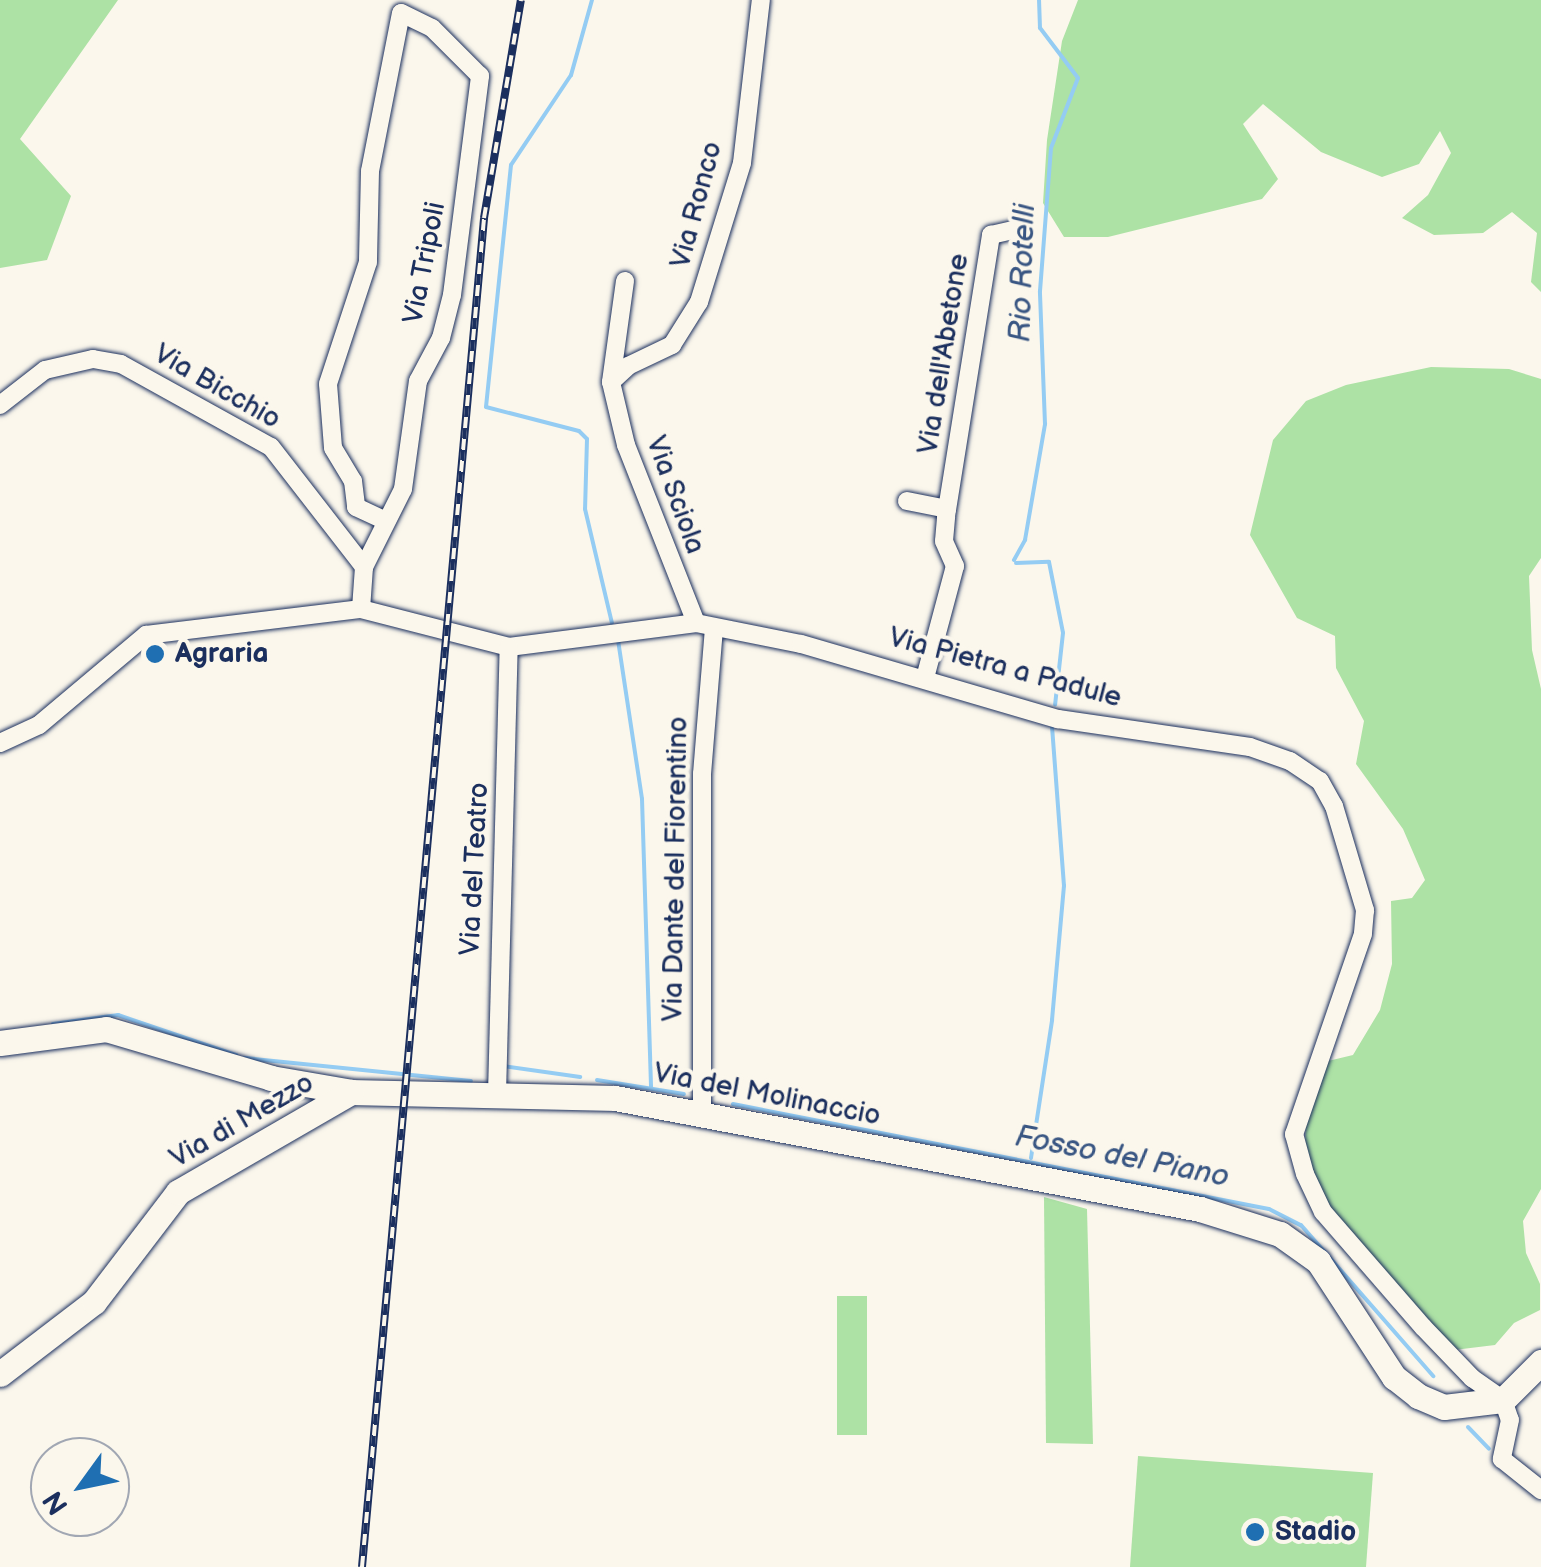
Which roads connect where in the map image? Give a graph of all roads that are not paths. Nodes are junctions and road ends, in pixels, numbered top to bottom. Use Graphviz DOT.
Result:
graph roads {
  1 [pos="760,0"];
  2 [pos="1017,229"];
  3 [pos="625,280"];
  4 [pos="611,382"];
  5 [pos="0,405"];
  6 [pos="907,501"];
  7 [pos="356,508"];
  8 [pos="947,509"];
  9 [pos="328,512"];
  10 [pos="384,520"];
  11 [pos="364,567"];
  12 [pos="362,609"];
  13 [pos="705,626"];
  14 [pos="510,648"];
  15 [pos="925,678"];
  16 [pos="0,743"];
  17 [pos="0,1043"];
  18 [pos="298,1082"];
  19 [pos="351,1092"];
  20 [pos="496,1094"];
  21 [pos="702,1110"];
  22 [pos="300,1121"];
  23 [pos="1541,1362"];
  24 [pos="0,1374"];
  25 [pos="1504,1400"];
  26 [pos="1541,1490"];
  1 -- 4 [label="street, Via Ronco"];
  2 -- 8 [label="street, Via dell'Abetone"];
  3 -- 4 [label="street"];
  4 -- 13 [label="street, Via Sciola"];
  5 -- 9 [label="street, Via Bicchio"];
  6 -- 8 [label="street"];
  7 -- 9 [label="street"];
  7 -- 10 [label="street"];
  7 -- 10 [label="street, Via Tripoli"];
  8 -- 15 [label="street, Via dell'Abetone"];
  9 -- 11 [label="street, Via Bicchio"];
  10 -- 11 [label="street, Via Tripoli"];
  11 -- 12 [label="street, Via Tripoli"];
  12 -- 14 [label="street, Via Pietra a Padule"];
  12 -- 16 [label="street, Via Pietra a Padule"];
  13 -- 14 [label="street, Via Pietra a Padule"];
  13 -- 15 [label="street, Via Pietra a Padule"];
  13 -- 21 [label="street, Via Dante del Fiorentino"];
  14 -- 20 [label="street, Via del Teatro"];
  15 -- 25 [label="street, Via Pietra a Padule"];
  17 -- 18 [label="street, Via del Molinaccio"];
  18 -- 19 [label="street, Via del Molinaccio"];
  18 -- 22 [label="street"];
  19 -- 20 [label="street, Via del Molinaccio"];
  19 -- 22 [label="street, Via di Mezzo"];
  20 -- 21 [label="street, Via del Molinaccio"];
  21 -- 25 [label="street, Via del Molinaccio"];
  22 -- 24 [label="street, Via di Mezzo"];
  23 -- 25 [label="street"];
  25 -- 26 [label="street"];
}
